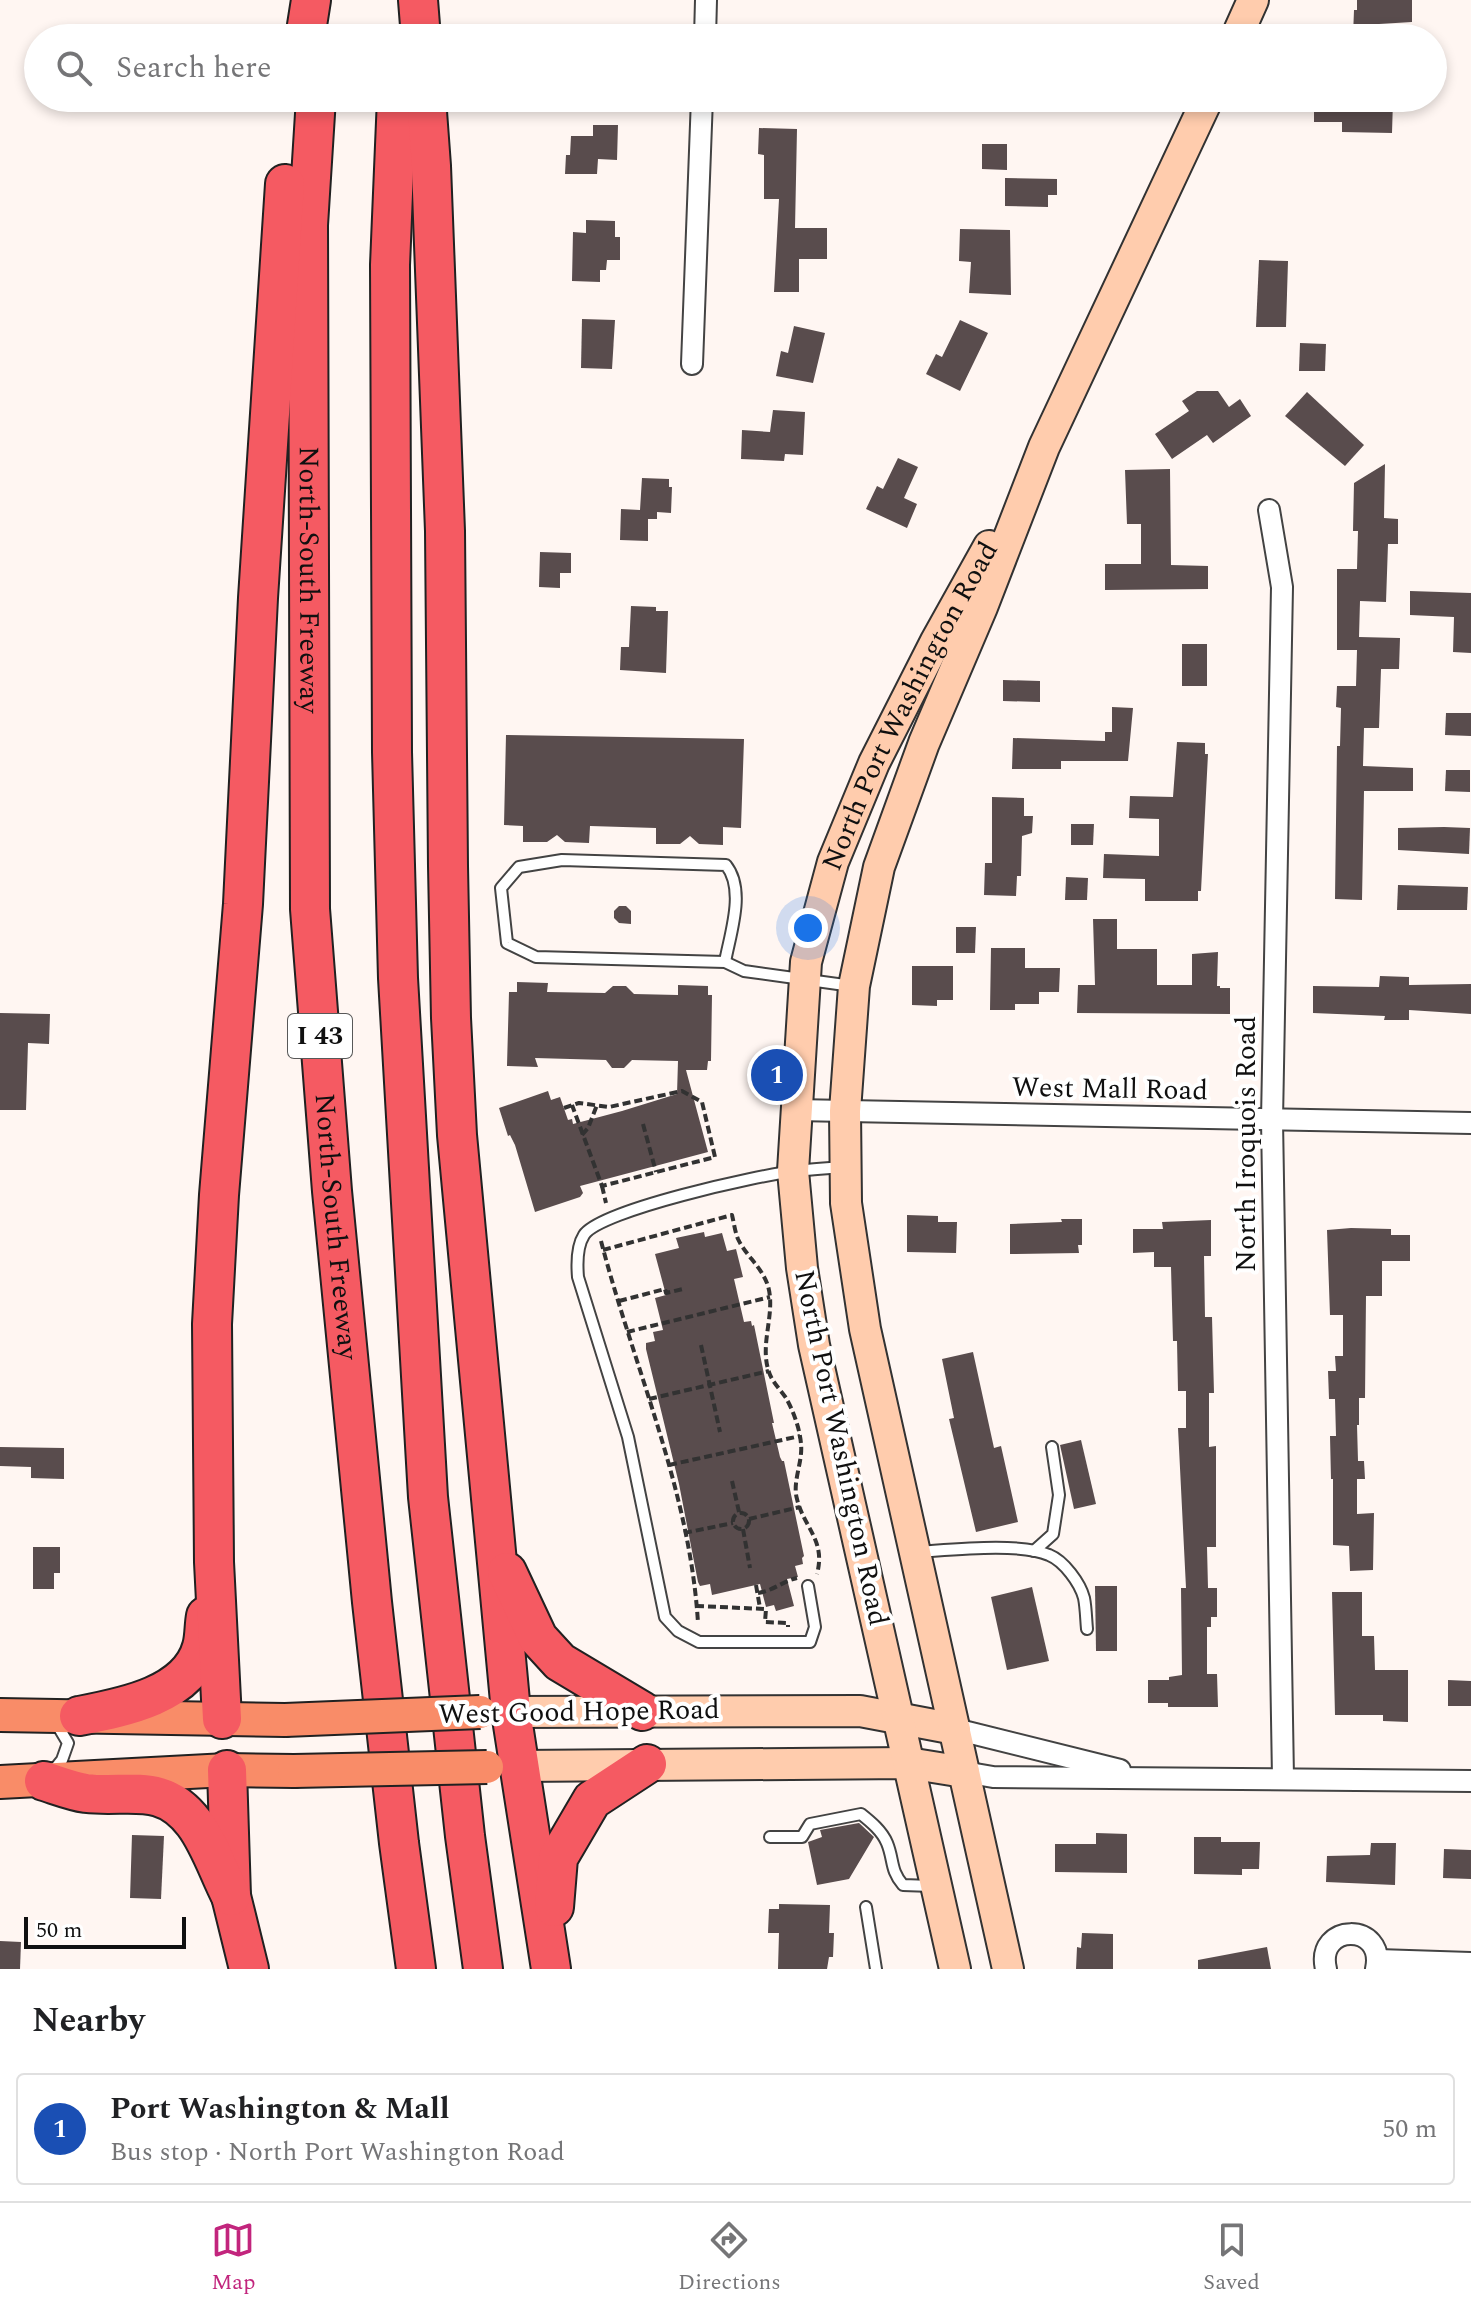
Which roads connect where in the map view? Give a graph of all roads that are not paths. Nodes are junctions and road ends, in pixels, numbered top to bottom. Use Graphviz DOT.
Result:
graph roads {
  1 [pos="311,0"];
  2 [pos="323,0"];
  3 [pos="401,0"];
  4 [pos="418,0"];
  5 [pos="706,0"];
  6 [pos="1253,0"];
  7 [pos="307,24"];
  8 [pos="321,24"];
  9 [pos="400,24"];
  10 [pos="420,24"];
  11 [pos="705,24"];
  12 [pos="1242,24"];
  13 [pos="293,112"];
  14 [pos="315,112"];
  15 [pos="396,112"];
  16 [pos="427,112"];
  17 [pos="701,112"];
  18 [pos="1201,112"];
  19 [pos="692,364"];
  20 [pos="1044,447"];
  21 [pos="1269,510"];
  22 [pos="725,962"];
  23 [pos="805,981"];
  24 [pos="854,986"];
  25 [pos="795,1110"];
  26 [pos="845,1111"];
  27 [pos="1272,1120"];
  28 [pos="1471,1123"];
  29 [pos="846,1167"];
  30 [pos="793,1171"];
  31 [pos="891,1444"];
  32 [pos="1052,1447"];
  33 [pos="839,1455"];
  34 [pos="494,1537"];
  35 [pos="1034,1551"];
  36 [pos="915,1552"];
  37 [pos="864,1561"];
  38 [pos="214,1562"];
  39 [pos="808,1586"];
  40 [pos="1087,1629"];
  41 [pos="642,1711"];
  42 [pos="496,1712"];
  43 [pos="0,1715"];
  44 [pos="64,1716"];
  45 [pos="898,1716"];
  46 [pos="222,1719"];
  47 [pos="955,1729"];
  48 [pos="908,1763"];
  49 [pos="647,1764"];
  50 [pos="503,1767"];
  51 [pos="227,1770"];
  52 [pos="964,1772"];
  53 [pos="1151,1778"];
  54 [pos="1283,1778"];
  55 [pos="44,1781"];
  56 [pos="1471,1781"];
  57 [pos="0,1782"];
  58 [pos="770,1837"];
  59 [pos="936,1886"];
  60 [pos="231,1896"];
  61 [pos="866,1907"];
  62 [pos="550,1962"];
  63 [pos="1471,1963"];
  64 [pos="1377,1965"];
  65 [pos="249,1969"];
  66 [pos="416,1969"];
  67 [pos="483,1969"];
  68 [pos="876,1969"];
  69 [pos="955,1969"];
  70 [pos="1008,1969"];
  71 [pos="1326,1969"];
  1 -- 7 [label="highway"];
  2 -- 8 [label="highway"];
  3 -- 9 [label="highway"];
  4 -- 10 [label="highway"];
  5 -- 11 [label="street"];
  6 -- 12 [label="main road"];
  13 -- 38 [label="highway"];
  14 -- 66 [label="highway, North-South Freeway / I 43"];
  15 -- 67 [label="highway"];
  16 -- 34 [label="highway"];
  17 -- 19 [label="street"];
  18 -- 20 [label="main road, North Port Washington Road"];
  20 -- 23 [label="main road, North Port Washington Road"];
  20 -- 24 [label="main road, North Port Washington Road"];
  21 -- 27 [label="street, North Iroquois Road"];
  22 -- 22 [label="lane"];
  22 -- 23 [label="lane"];
  23 -- 24 [label="lane"];
  23 -- 25 [label="main road, North Port Washington Road"];
  24 -- 26 [label="main road, North Port Washington Road"];
  25 -- 26 [label="street, West Mall Road"];
  25 -- 30 [label="main road, North Port Washington Road"];
  26 -- 27 [label="street, West Mall Road"];
  26 -- 29 [label="main road, North Port Washington Road"];
  27 -- 28 [label="street, West Mall Road"];
  27 -- 54 [label="street, North Iroquois Road"];
  29 -- 30 [label="lane"];
  29 -- 31 [label="main road, North Port Washington Road"];
  30 -- 33 [label="main road, North Port Washington Road"];
  30 -- 39 [label="lane"];
  31 -- 33 [label="main road"];
  31 -- 36 [label="main road, North Port Washington Road"];
  32 -- 35 [label="lane"];
  33 -- 37 [label="main road, North Port Washington Road"];
  34 -- 41 [label="highway"];
  34 -- 42 [label="highway"];
  35 -- 36 [label="lane"];
  35 -- 40 [label="lane"];
  36 -- 37 [label="main road"];
  36 -- 47 [label="main road, North Port Washington Road"];
  37 -- 45 [label="main road, North Port Washington Road"];
  38 -- 44 [label="highway"];
  38 -- 46 [label="highway"];
  41 -- 42 [label="main road, West Good Hope Road"];
  41 -- 45 [label="main road, West Good Hope Road"];
  42 -- 46 [label="main road, West Good Hope Road, bridge"];
  42 -- 50 [label="highway"];
  43 -- 44 [label="main road, West Good Hope Road"];
  44 -- 46 [label="main road, West Good Hope Road"];
  44 -- 55 [label="lane"];
  45 -- 47 [label="main road, West Good Hope Road"];
  45 -- 48 [label="main road, North Port Washington Road"];
  46 -- 51 [label="main road"];
  47 -- 52 [label="main road, North Port Washington Road"];
  47 -- 53 [label="street, West Good Hope Road"];
  48 -- 49 [label="main road, West Good Hope Road"];
  48 -- 52 [label="main road, West Good Hope Road"];
  48 -- 59 [label="main road, North Port Washington Road"];
  49 -- 50 [label="main road, West Good Hope Road"];
  49 -- 62 [label="highway"];
  50 -- 51 [label="main road, West Good Hope Road, bridge"];
  50 -- 62 [label="highway"];
  51 -- 55 [label="main road, West Good Hope Road"];
  51 -- 60 [label="highway"];
  52 -- 53 [label="street, West Good Hope Road"];
  52 -- 70 [label="main road, North Port Washington Road"];
  53 -- 54 [label="street, West Good Hope Road"];
  54 -- 56 [label="street, West Good Hope Road"];
  55 -- 57 [label="main road, West Good Hope Road"];
  55 -- 60 [label="highway"];
  58 -- 59 [label="lane"];
  59 -- 69 [label="main road, North Port Washington Road"];
  60 -- 65 [label="highway"];
  61 -- 68 [label="lane"];
  63 -- 64 [label="street"];
  64 -- 71 [label="street"];
}
